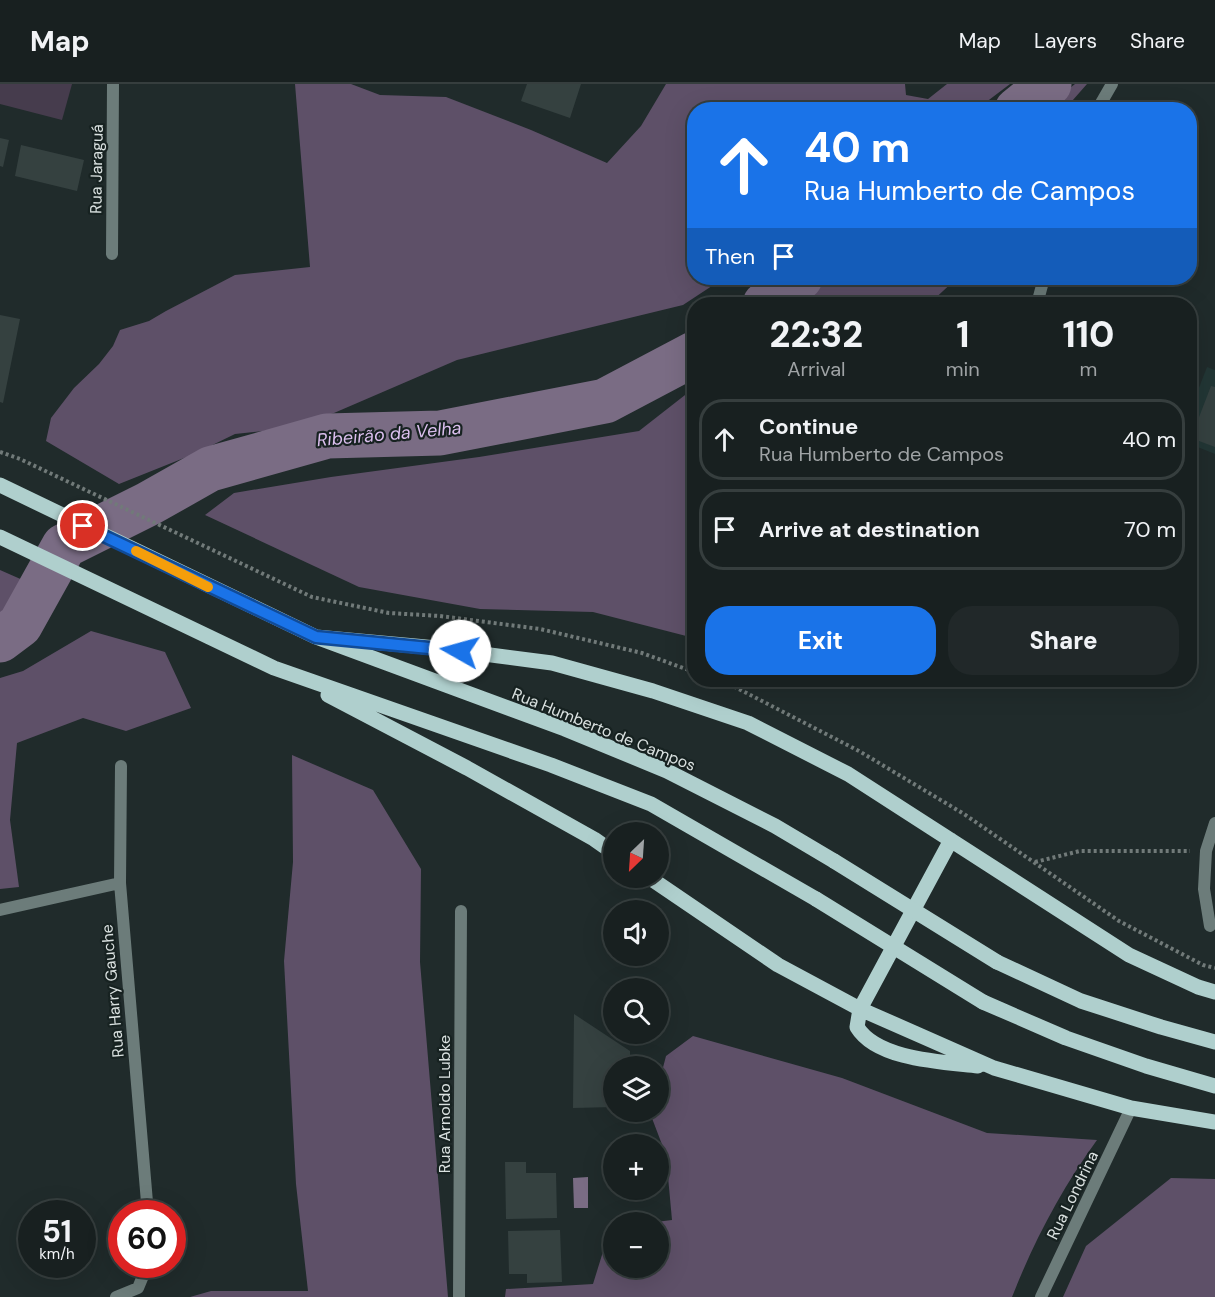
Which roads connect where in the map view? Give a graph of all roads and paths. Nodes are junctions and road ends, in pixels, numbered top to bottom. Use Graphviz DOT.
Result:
graph roads {
  1 [pos="113,84"];
  2 [pos="1112,84"];
  3 [pos="1102,102"];
  4 [pos="112,254"];
  5 [pos="0,452"];
  6 [pos="0,485"];
  7 [pos="0,537"];
  8 [pos="316,637"];
  9 [pos="274,668"];
  10 [pos="687,669"];
  11 [pos="735,687"];
  12 [pos="121,766"];
  13 [pos="1215,823"];
  14 [pos="951,840"];
  15 [pos="603,845"];
  16 [pos="1206,851"];
  17 [pos="1035,862"];
  18 [pos="120,883"];
  19 [pos="665,888"];
  20 [pos="0,910"];
  21 [pos="461,911"];
  22 [pos="1210,926"];
  23 [pos="1215,968"];
  24 [pos="1215,992"];
  25 [pos="860,1009"];
  26 [pos="1215,1042"];
  27 [pos="994,1068"];
  28 [pos="1215,1086"];
  29 [pos="1131,1108"];
  30 [pos="1215,1122"];
  31 [pos="147,1200"];
  32 [pos="142,1278"];
  33 [pos="116,1297"];
  34 [pos="459,1297"];
  35 [pos="1041,1297"];
  1 -- 4 [label="street, Rua Jaraguá"];
  2 -- 3 [label="street"];
  5 -- 10 [label="path"];
  6 -- 8 [label="main road, Rua Humberto de Campos"];
  7 -- 9 [label="main road"];
  8 -- 14 [label="main road"];
  8 -- 26 [label="main road, Rua Humberto de Campos, bridge"];
  9 -- 15 [label="main road"];
  9 -- 28 [label="main road, bridge"];
  11 -- 17 [label="path"];
  12 -- 18 [label="street, Rua Harry Gauche"];
  13 -- 16 [label="street"];
  14 -- 24 [label="main road"];
  14 -- 25 [label="main road"];
  16 -- 17 [label="path"];
  16 -- 22 [label="street"];
  17 -- 23 [label="path"];
  18 -- 20 [label="street"];
  18 -- 31 [label="street, Rua Harry Gauche"];
  19 -- 25 [label="main road"];
  21 -- 34 [label="street, Rua Arnoldo Lubke"];
  25 -- 27 [label="main road"];
  25 -- 27 [label="main road"];
  27 -- 29 [label="main road"];
  29 -- 30 [label="main road"];
  29 -- 35 [label="street, Rua Londrina"];
  32 -- 33 [label="street"];
}
